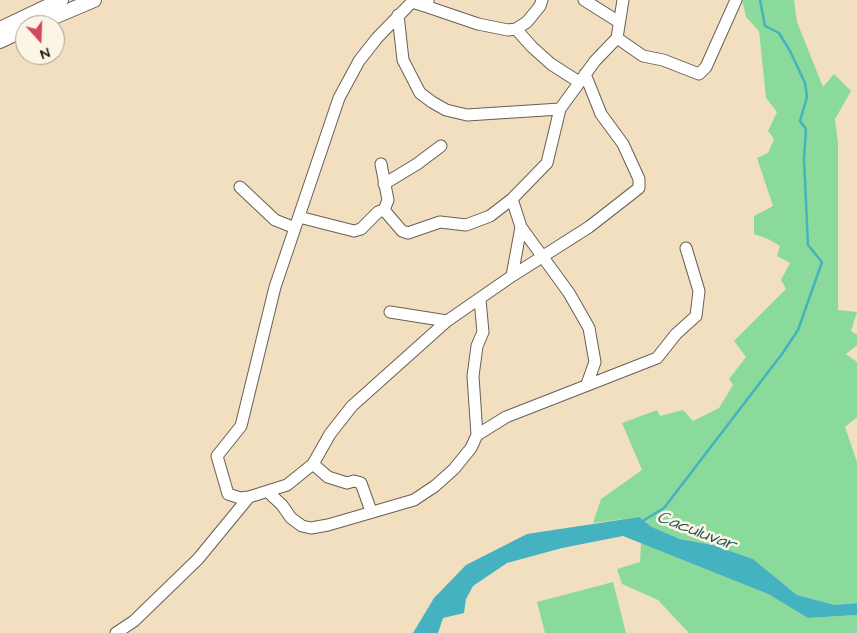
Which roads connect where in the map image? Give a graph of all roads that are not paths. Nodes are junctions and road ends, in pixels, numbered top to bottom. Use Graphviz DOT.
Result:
graph roads {
  1 [pos="61,0"];
  2 [pos="94,0"];
  3 [pos="542,0"];
  4 [pos="584,0"];
  5 [pos="623,0"];
  6 [pos="736,0"];
  7 [pos="428,3"];
  8 [pos="59,15"];
  9 [pos="398,15"];
  10 [pos="619,22"];
  11 [pos="0,29"];
  12 [pos="516,29"];
  13 [pos="15,34"];
  14 [pos="617,38"];
  15 [pos="0,41"];
  16 [pos="582,78"];
  17 [pos="560,109"];
  18 [pos="441,146"];
  19 [pos="381,164"];
  20 [pos="384,184"];
  21 [pos="240,187"];
  22 [pos="512,199"];
  23 [pos="384,210"];
  24 [pos="297,222"];
  25 [pos="521,227"];
  26 [pos="686,248"];
  27 [pos="544,257"];
  28 [pos="512,276"];
  29 [pos="480,300"];
  30 [pos="390,312"];
  31 [pos="448,321"];
  32 [pos="587,384"];
  33 [pos="477,435"];
  34 [pos="313,464"];
  35 [pos="268,492"];
  36 [pos="249,497"];
  37 [pos="371,511"];
  38 [pos="116,633"];
  1 -- 11 [label="main road"];
  2 -- 8 [label="main road"];
  3 -- 12 [label="street"];
  4 -- 10 [label="street"];
  5 -- 10 [label="street"];
  6 -- 14 [label="street"];
  7 -- 9 [label="street"];
  7 -- 12 [label="street"];
  9 -- 17 [label="street"];
  9 -- 24 [label="street"];
  10 -- 14 [label="street"];
  12 -- 16 [label="street"];
  13 -- 15 [label="main road"];
  14 -- 16 [label="street"];
  16 -- 17 [label="street"];
  16 -- 27 [label="street"];
  17 -- 22 [label="street"];
  18 -- 20 [label="street"];
  19 -- 20 [label="street"];
  20 -- 23 [label="street"];
  21 -- 24 [label="street"];
  22 -- 23 [label="street"];
  22 -- 25 [label="street"];
  23 -- 24 [label="street"];
  24 -- 36 [label="street"];
  25 -- 27 [label="street"];
  25 -- 28 [label="street"];
  26 -- 32 [label="street"];
  27 -- 28 [label="street"];
  27 -- 32 [label="street"];
  28 -- 29 [label="street"];
  29 -- 31 [label="street"];
  29 -- 33 [label="street"];
  30 -- 31 [label="street"];
  31 -- 34 [label="street"];
  32 -- 33 [label="street"];
  33 -- 37 [label="street"];
  34 -- 35 [label="street"];
  34 -- 37 [label="street"];
  35 -- 36 [label="street"];
  35 -- 37 [label="street"];
  36 -- 38 [label="street"];
}
